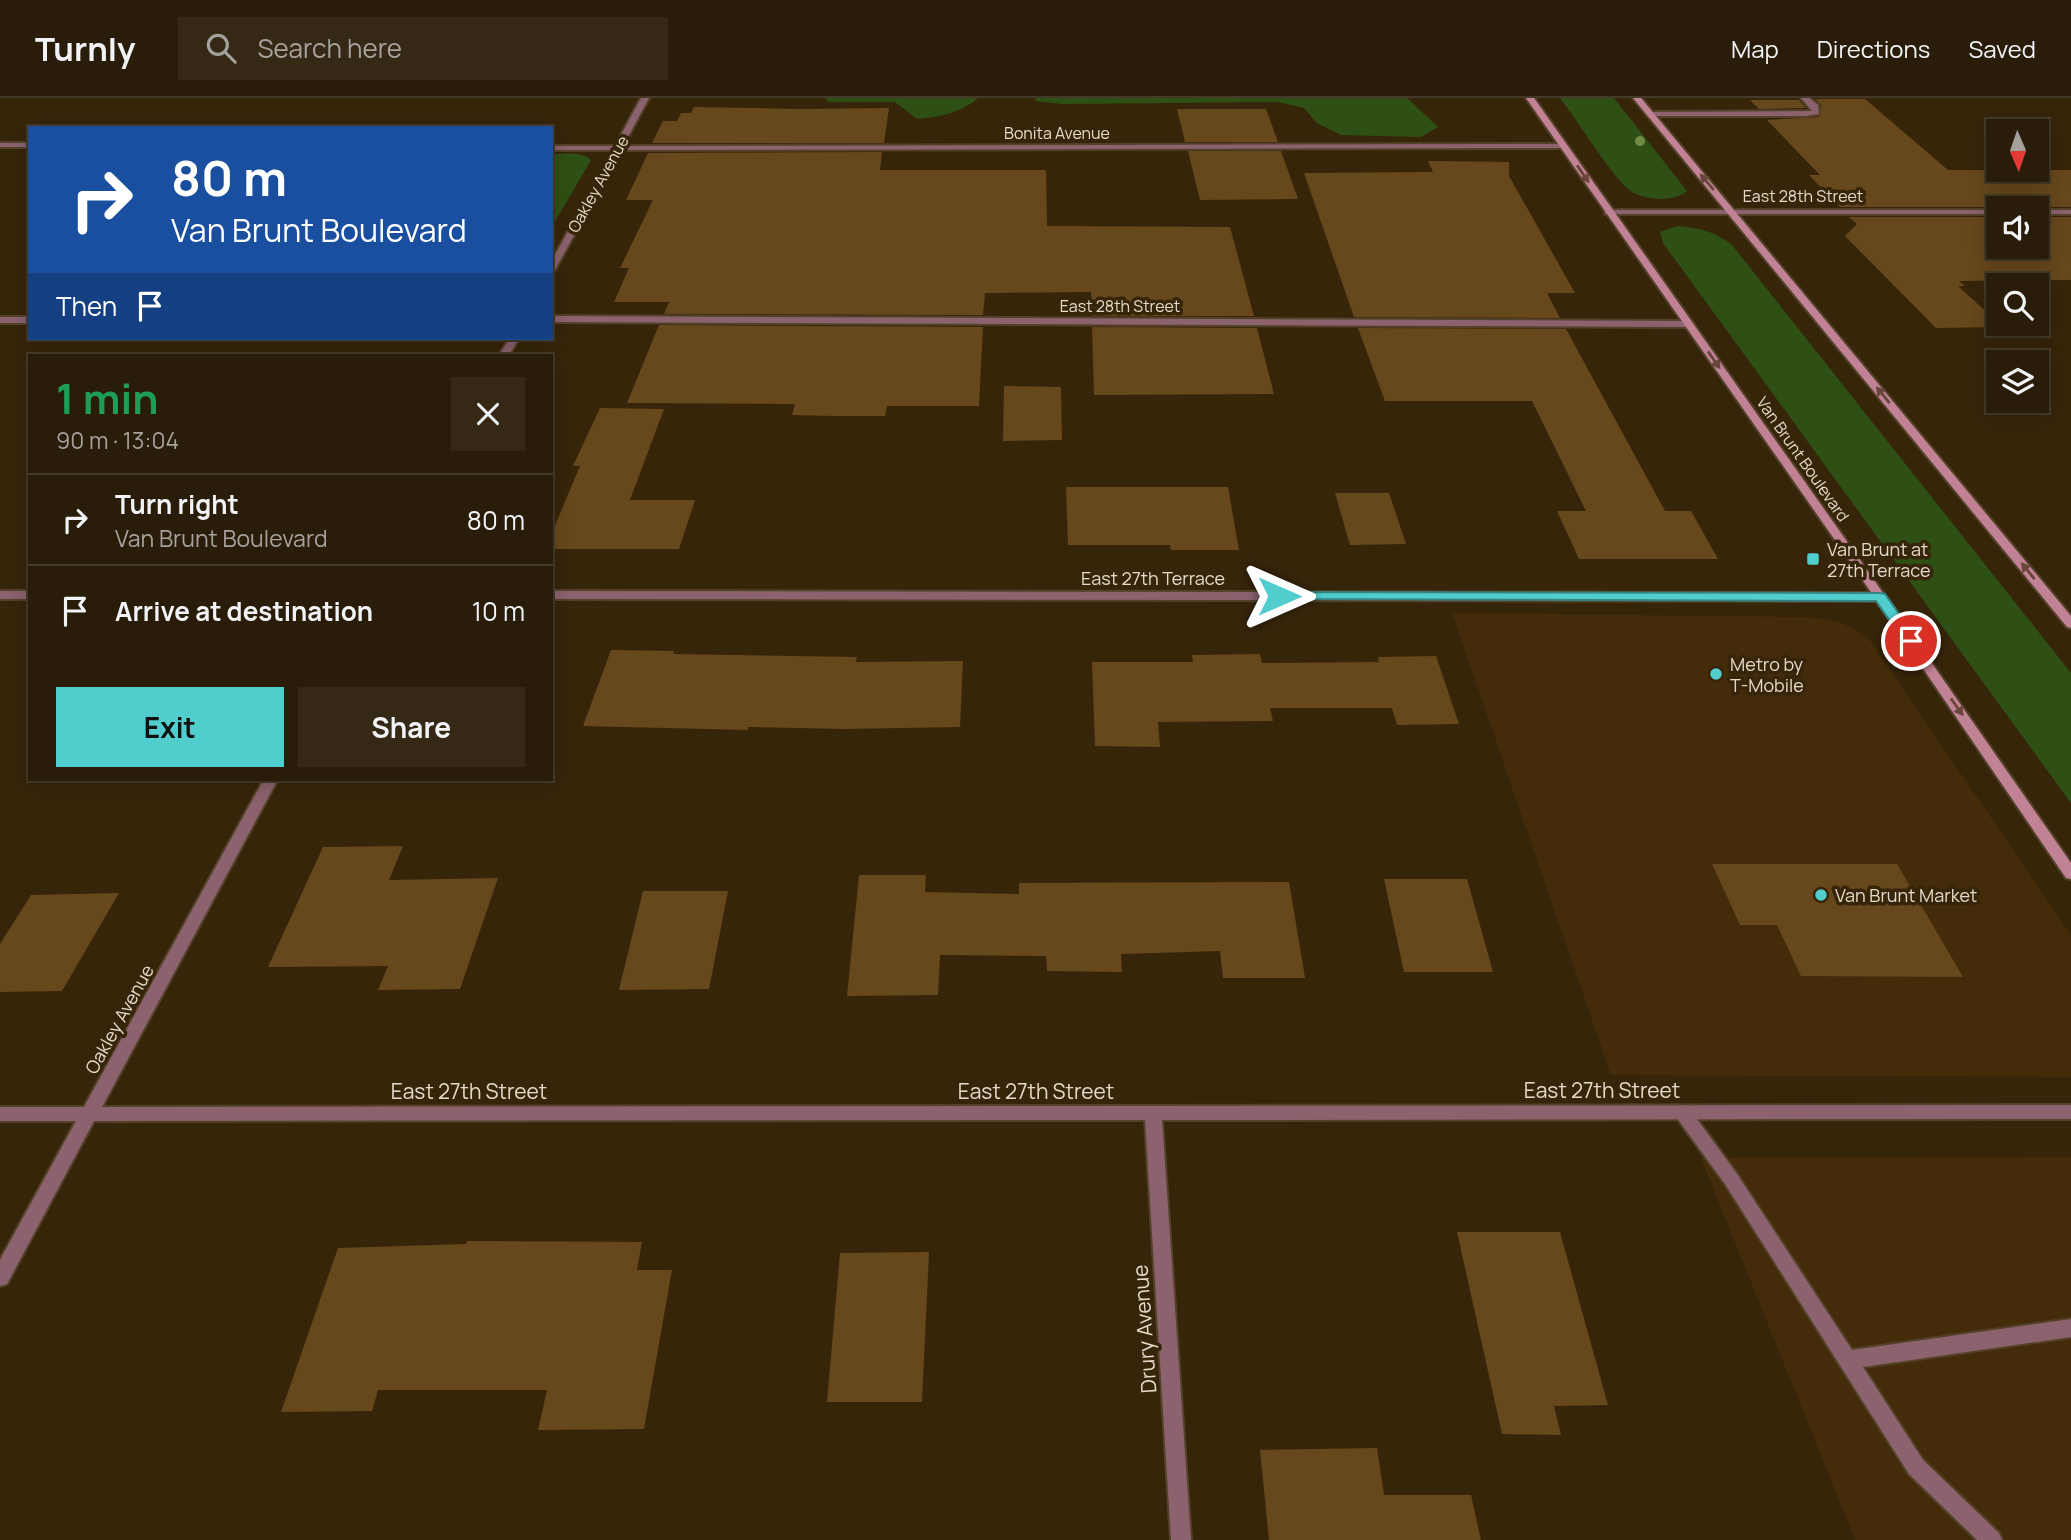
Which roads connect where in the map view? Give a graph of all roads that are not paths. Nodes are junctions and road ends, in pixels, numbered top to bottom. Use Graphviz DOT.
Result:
graph roads {
  1 [pos="645,98"];
  2 [pos="1530,98"];
  3 [pos="1637,98"];
  4 [pos="1805,98"];
  5 [pos="1650,114"];
  6 [pos="0,145"];
  7 [pos="28,145"];
  8 [pos="1563,146"];
  9 [pos="553,148"];
  10 [pos="619,148"];
  11 [pos="1608,212"];
  12 [pos="1732,212"];
  13 [pos="1986,212"];
  14 [pos="2049,212"];
  15 [pos="2071,212"];
  16 [pos="553,266"];
  17 [pos="553,319"];
  18 [pos="0,320"];
  19 [pos="28,320"];
  20 [pos="1689,324"];
  21 [pos="0,595"];
  22 [pos="28,595"];
  23 [pos="553,595"];
  24 [pos="1880,597"];
  25 [pos="2071,624"];
  26 [pos="270,781"];
  27 [pos="2071,874"];
  28 [pos="2071,1112"];
  29 [pos="1683,1113"];
  30 [pos="0,1114"];
  31 [pos="89,1114"];
  32 [pos="1153,1114"];
  33 [pos="0,1278"];
  34 [pos="2071,1328"];
  35 [pos="1847,1360"];
  36 [pos="1181,1540"];
  37 [pos="1992,1540"];
  1 -- 10 [label="street, Oakley Avenue"];
  2 -- 8 [label="main road, Van Brunt Boulevard"];
  3 -- 5 [label="main road"];
  4 -- 5 [label="street"];
  12 -- 5 [label="main road, one-way"];
  6 -- 7 [label="street"];
  8 -- 10 [label="street, Bonita Avenue"];
  8 -- 11 [label="main road, Van Brunt Boulevard, one-way"];
  9 -- 10 [label="street, Bonita Avenue"];
  10 -- 16 [label="street, Oakley Avenue"];
  11 -- 12 [label="street, East 28th Street"];
  11 -- 20 [label="main road, Van Brunt Boulevard"];
  12 -- 13 [label="street, East 28th Street"];
  25 -- 12 [label="main road, one-way"];
  14 -- 15 [label="street"];
  17 -- 20 [label="street, East 28th Street"];
  18 -- 19 [label="street"];
  20 -- 24 [label="main road, Van Brunt Boulevard, one-way"];
  21 -- 22 [label="street"];
  23 -- 24 [label="street, East 27th Terrace"];
  24 -- 27 [label="main road, Van Brunt Boulevard, one-way"];
  26 -- 31 [label="street, Oakley Avenue"];
  28 -- 29 [label="street, East 27th Street"];
  29 -- 32 [label="street, East 27th Street"];
  29 -- 35 [label="street"];
  30 -- 31 [label="street, East 27th Street"];
  31 -- 32 [label="street, East 27th Street"];
  31 -- 33 [label="street, Oakley Avenue"];
  32 -- 36 [label="street, Drury Avenue"];
  34 -- 35 [label="street"];
  35 -- 37 [label="street"];
}
